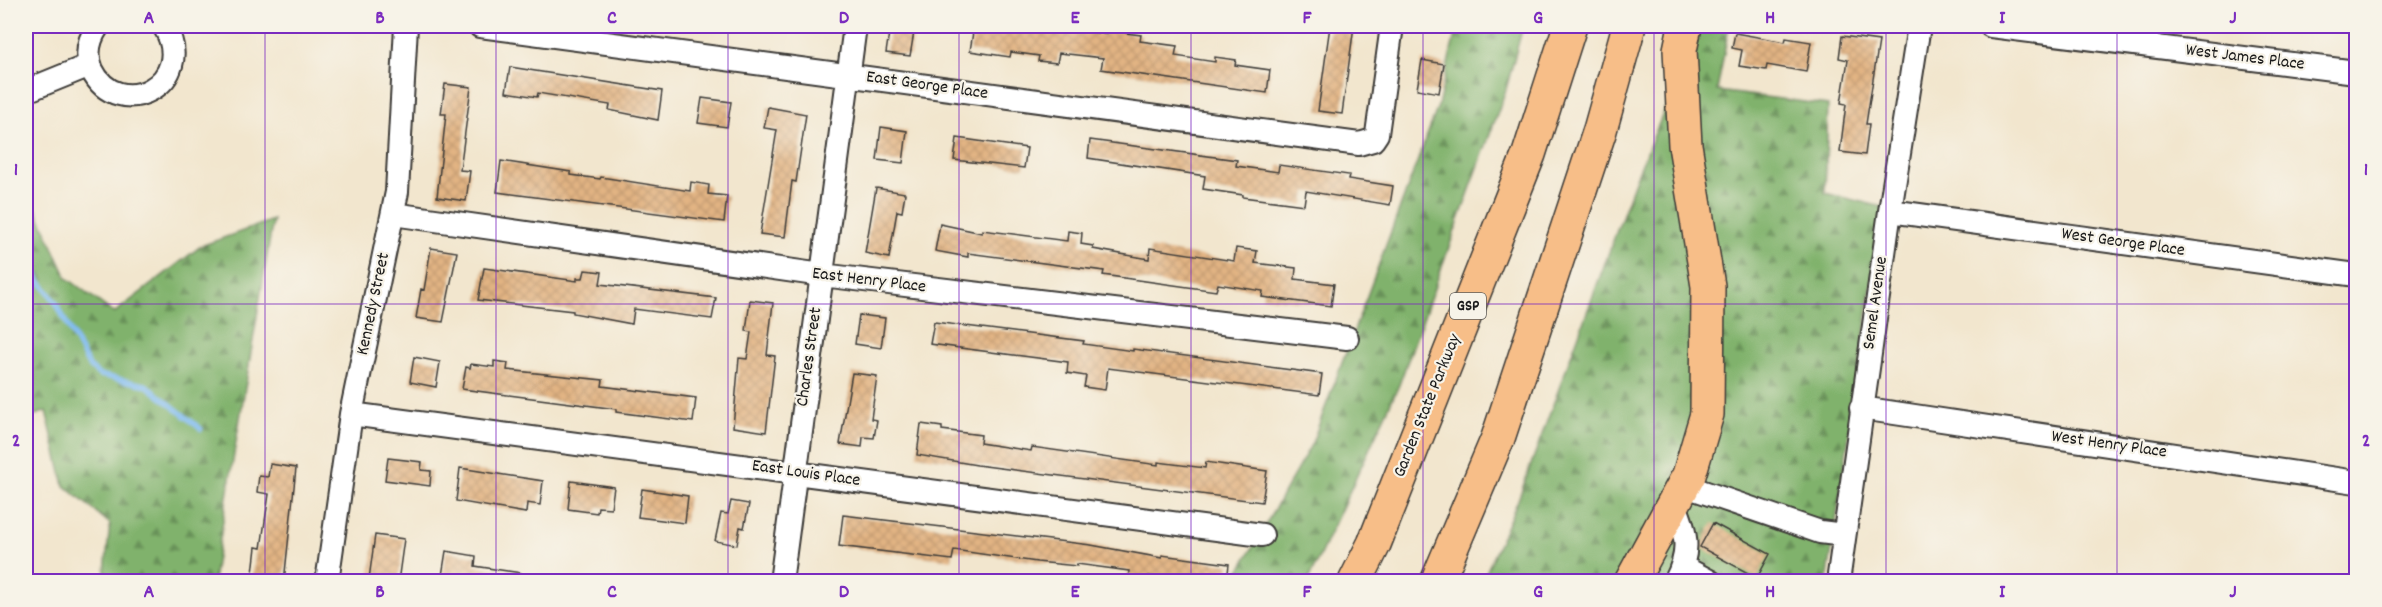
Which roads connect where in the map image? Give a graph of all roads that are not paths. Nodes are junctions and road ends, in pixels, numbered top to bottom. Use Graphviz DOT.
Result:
graph roads {
  1 [pos="98,26"];
  2 [pos="164,26"];
  3 [pos="406,26"];
  4 [pos="480,26"];
  5 [pos="855,26"];
  6 [pos="1392,26"];
  7 [pos="1570,26"];
  8 [pos="1629,26"];
  9 [pos="1685,26"];
  10 [pos="1919,26"];
  11 [pos="1991,26"];
  12 [pos="90,65"];
  13 [pos="2356,72"];
  14 [pos="850,76"];
  15 [pos="26,91"];
  16 [pos="1890,211"];
  17 [pos="393,214"];
  18 [pos="822,275"];
  19 [pos="2356,275"];
  20 [pos="1347,338"];
  21 [pos="1861,408"];
  22 [pos="351,414"];
  23 [pos="794,472"];
  24 [pos="2356,482"];
  25 [pos="1678,494"];
  26 [pos="1262,535"];
  27 [pos="1844,535"];
  28 [pos="1693,577"];
  29 [pos="327,582"];
  30 [pos="781,582"];
  31 [pos="1355,582"];
  32 [pos="1437,582"];
  33 [pos="1630,582"];
  34 [pos="1838,582"];
  1 -- 12 [label="street"];
  2 -- 12 [label="street"];
  3 -- 17 [label="street, Kennedy Street"];
  4 -- 14 [label="street, East George Place"];
  5 -- 14 [label="street, Charles Street"];
  6 -- 14 [label="street, East George Place"];
  7 -- 31 [label="highway, Garden State Parkway / GSP"];
  8 -- 32 [label="highway"];
  9 -- 25 [label="highway"];
  10 -- 16 [label="street, Semel Avenue"];
  11 -- 13 [label="street, West James Place"];
  12 -- 15 [label="street"];
  14 -- 18 [label="street, Charles Street"];
  16 -- 19 [label="street, West George Place"];
  16 -- 21 [label="street, Semel Avenue"];
  17 -- 18 [label="street, East Henry Place"];
  17 -- 22 [label="street, Kennedy Street"];
  18 -- 20 [label="street, East Henry Place"];
  18 -- 23 [label="street, Charles Street"];
  21 -- 24 [label="street, West Henry Place"];
  21 -- 27 [label="street, Semel Avenue"];
  22 -- 23 [label="street, East Louis Place"];
  22 -- 29 [label="street, Kennedy Street"];
  23 -- 26 [label="street, East Louis Place"];
  23 -- 30 [label="street, Charles Street"];
  25 -- 27 [label="street"];
  25 -- 28 [label="street"];
  25 -- 33 [label="highway"];
  27 -- 34 [label="street, Semel Avenue"];
}
